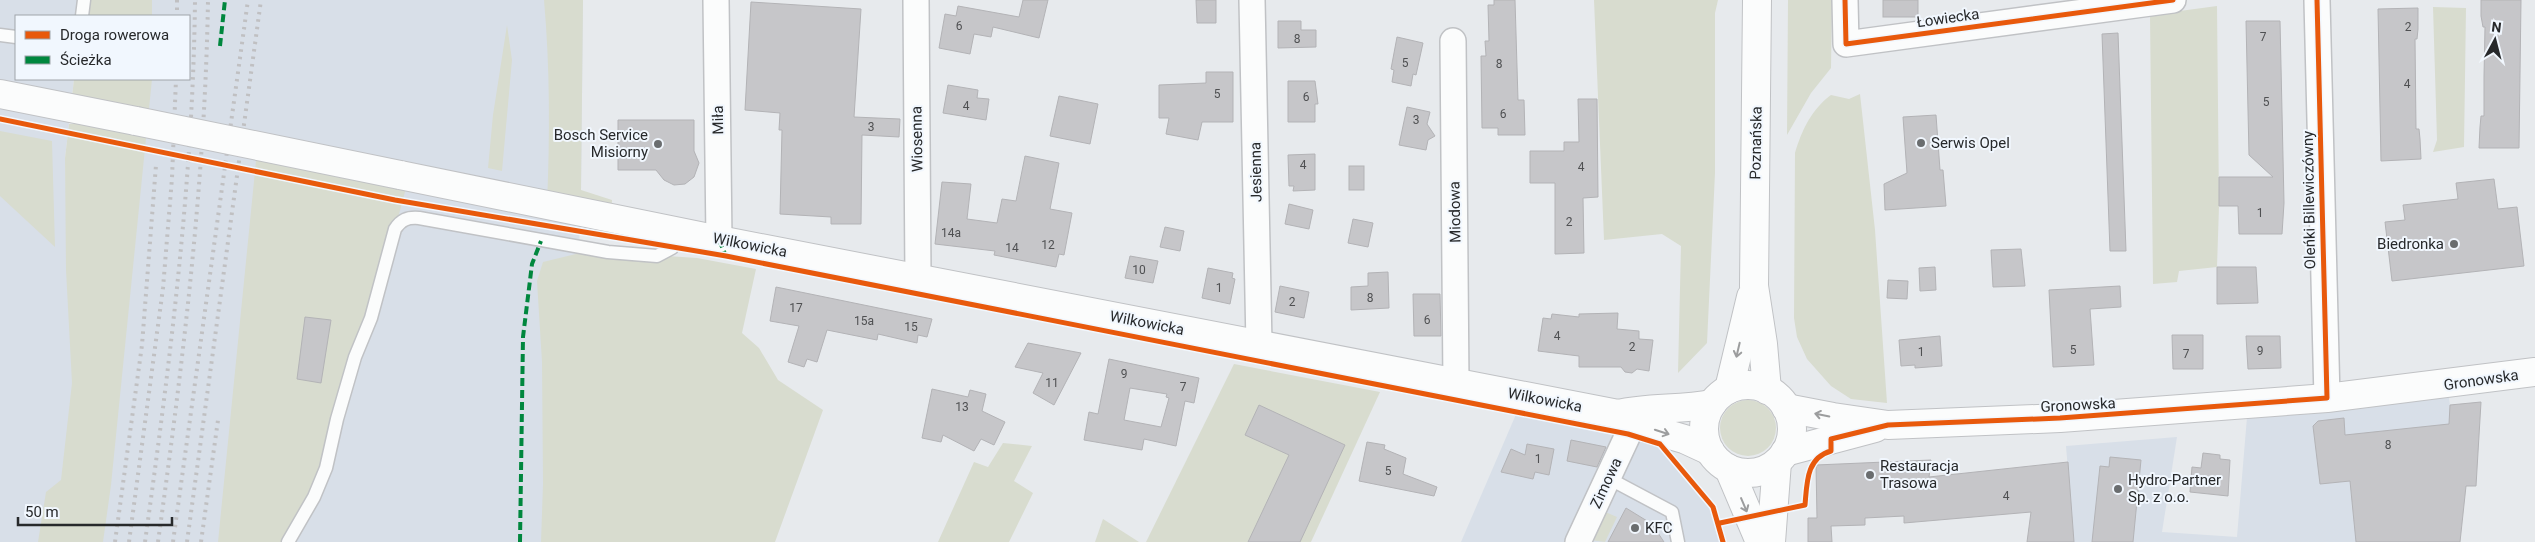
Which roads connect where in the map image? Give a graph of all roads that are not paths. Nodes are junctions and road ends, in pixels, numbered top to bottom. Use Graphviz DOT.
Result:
graph roads {
  1 [pos="84,0"];
  2 [pos="716,0"];
  3 [pos="916,0"];
  4 [pos="1252,0"];
  5 [pos="1757,0"];
  6 [pos="1845,0"];
  7 [pos="2173,0"];
  8 [pos="2317,1"];
  9 [pos="2139,2"];
  10 [pos="82,15"];
  11 [pos="0,35"];
  12 [pos="15,37"];
  13 [pos="1453,41"];
  14 [pos="0,94"];
  15 [pos="677,231"];
  16 [pos="720,240"];
  17 [pos="918,278"];
  18 [pos="1754,286"];
  19 [pos="1259,344"];
  20 [pos="2535,372"];
  21 [pos="1456,384"];
  22 [pos="1721,397"];
  23 [pos="2326,398"];
  24 [pos="1777,399"];
  25 [pos="1625,419"];
  26 [pos="1888,424"];
  27 [pos="1781,457"];
  28 [pos="1719,460"];
  29 [pos="1608,478"];
  30 [pos="288,542"];
  31 [pos="1578,542"];
  32 [pos="1678,542"];
  33 [pos="1760,542"];
  34 [pos="1771,542"];
  1 -- 10 [label="lane"];
  2 -- 16 [label="street, Miła"];
  3 -- 17 [label="street, Wiosenna"];
  4 -- 19 [label="street, Jesienna"];
  5 -- 18 [label="main road, Poznańska"];
  6 -- 9 [label="street, Łowiecka"];
  7 -- 9 [label="street, Łowiecka"];
  8 -- 23 [label="street, Oleńki Billewiczówny"];
  11 -- 12 [label="lane"];
  13 -- 21 [label="street, Miodowa"];
  14 -- 15 [label="main road, Wilkowicka, bridge"];
  15 -- 16 [label="main road, Wilkowicka"];
  15 -- 30 [label="lane"];
  16 -- 17 [label="main road, Wilkowicka"];
  17 -- 19 [label="main road, Wilkowicka"];
  18 -- 22 [label="main road, Poznańska, one-way"];
  18 -- 24 [label="main road, Poznańska"];
  19 -- 21 [label="main road, Wilkowicka"];
  20 -- 23 [label="main road, Gronowska"];
  21 -- 25 [label="main road, Wilkowicka"];
  22 -- 24 [label="main road"];
  22 -- 25 [label="main road, Wilkowicka"];
  22 -- 28 [label="main road"];
  23 -- 26 [label="main road, Gronowska"];
  26 -- 24 [label="main road, Gronowska, one-way"];
  24 -- 27 [label="main road"];
  25 -- 28 [label="main road, Wilkowicka, one-way"];
  25 -- 29 [label="street, Zimowa"];
  26 -- 27 [label="main road, Gronowska"];
  27 -- 28 [label="main road"];
  27 -- 34 [label="main road"];
  28 -- 33 [label="main road, one-way"];
  29 -- 31 [label="street, Zimowa"];
  29 -- 32 [label="lane"];
}
